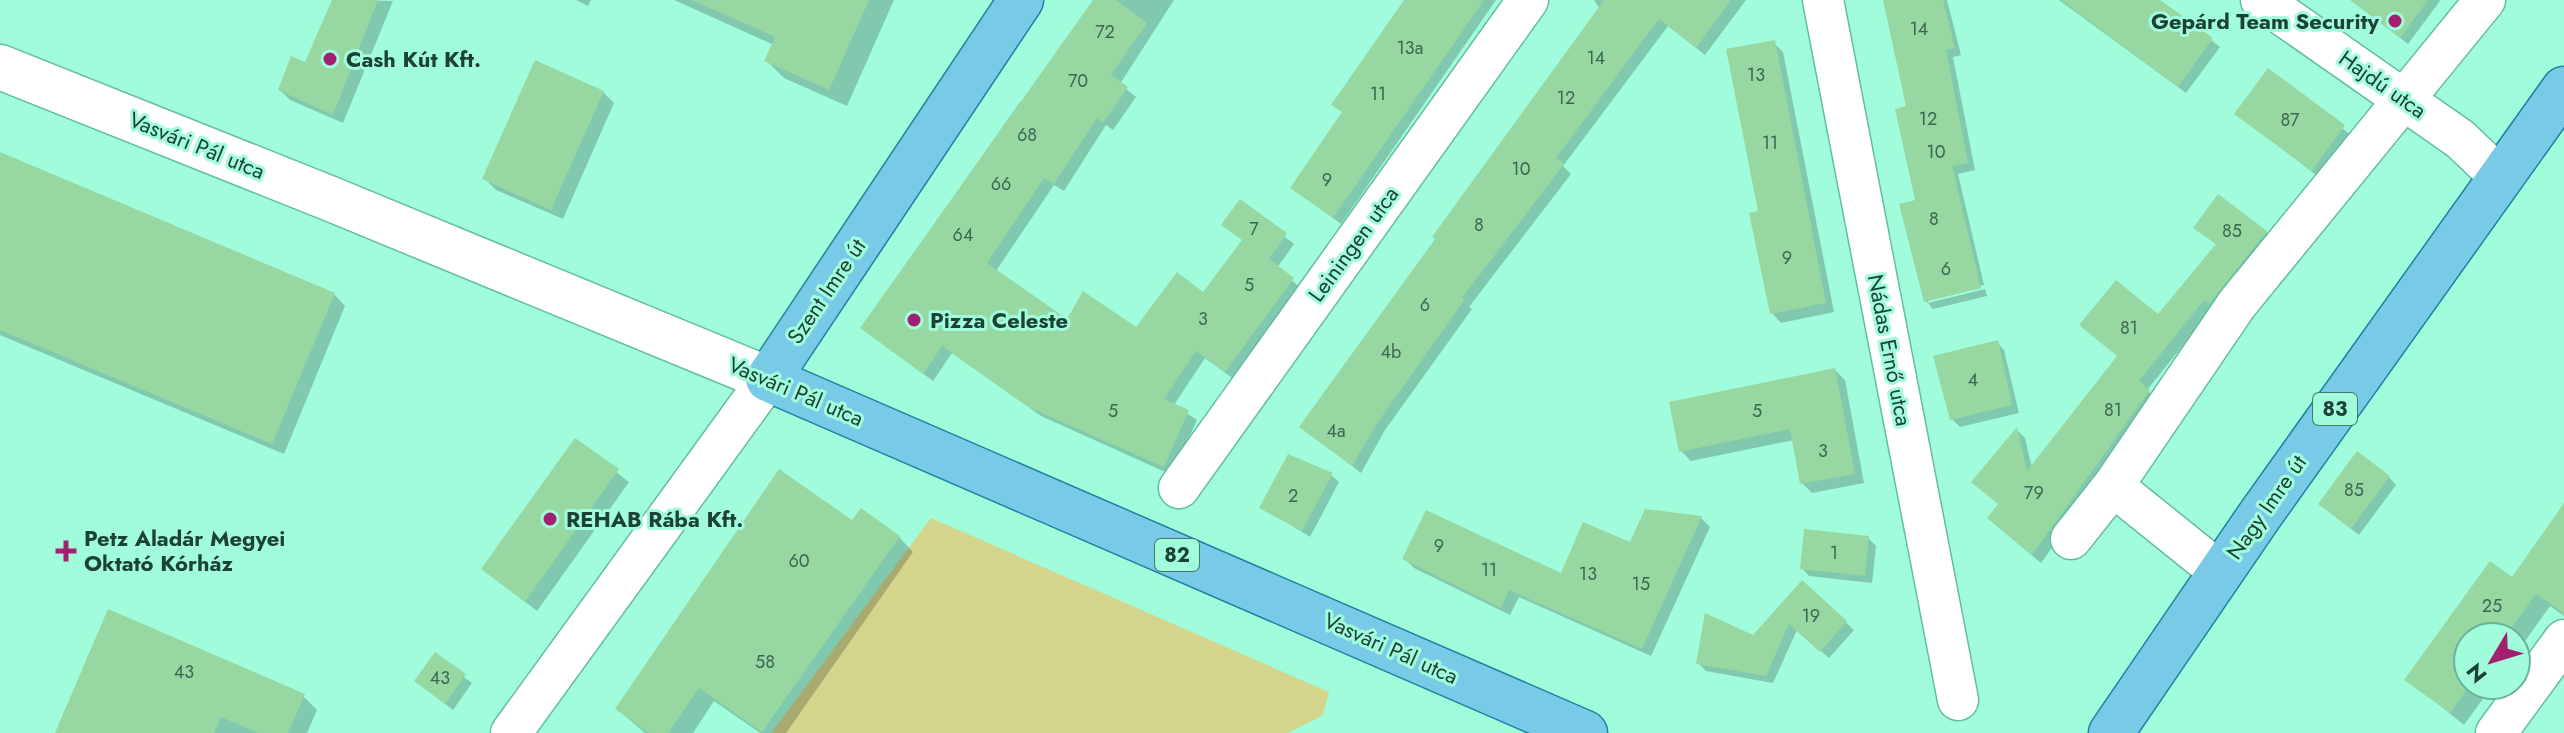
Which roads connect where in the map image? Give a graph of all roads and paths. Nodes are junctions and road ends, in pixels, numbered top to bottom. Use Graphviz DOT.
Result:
graph roads {
  1 [pos="1021,0"];
  2 [pos="1528,0"];
  3 [pos="1823,0"];
  4 [pos="2261,0"];
  5 [pos="2485,0"];
  6 [pos="0,67"];
  7 [pos="2564,89"];
  8 [pos="2404,99"];
  9 [pos="2499,176"];
  10 [pos="768,379"];
  11 [pos="2113,486"];
  12 [pos="1179,488"];
  13 [pos="2071,539"];
  14 [pos="2221,573"];
  15 [pos="2564,640"];
  16 [pos="1958,700"];
  17 [pos="1575,731"];
  18 [pos="511,733"];
  19 [pos="2111,733"];
  20 [pos="2496,733"];
  1 -- 10 [label="main road, Szent Imre út"];
  2 -- 12 [label="street, Leiningen utca"];
  3 -- 16 [label="street, Nádas Ernő utca"];
  4 -- 8 [label="street, Hajdú utca"];
  5 -- 8 [label="street"];
  6 -- 10 [label="street, Vasvári Pál utca"];
  7 -- 9 [label="main road, Nagy Imre út / 83"];
  8 -- 9 [label="street, Hajdú utca"];
  8 -- 11 [label="street"];
  9 -- 14 [label="main road, Nagy Imre út / 83"];
  10 -- 17 [label="main road, Vasvári Pál utca / 82"];
  10 -- 18 [label="street, Szent Imre út"];
  11 -- 13 [label="street"];
  11 -- 14 [label="street"];
  14 -- 19 [label="main road, Nagy Imre út / 83"];
  15 -- 20 [label="street"];
}
